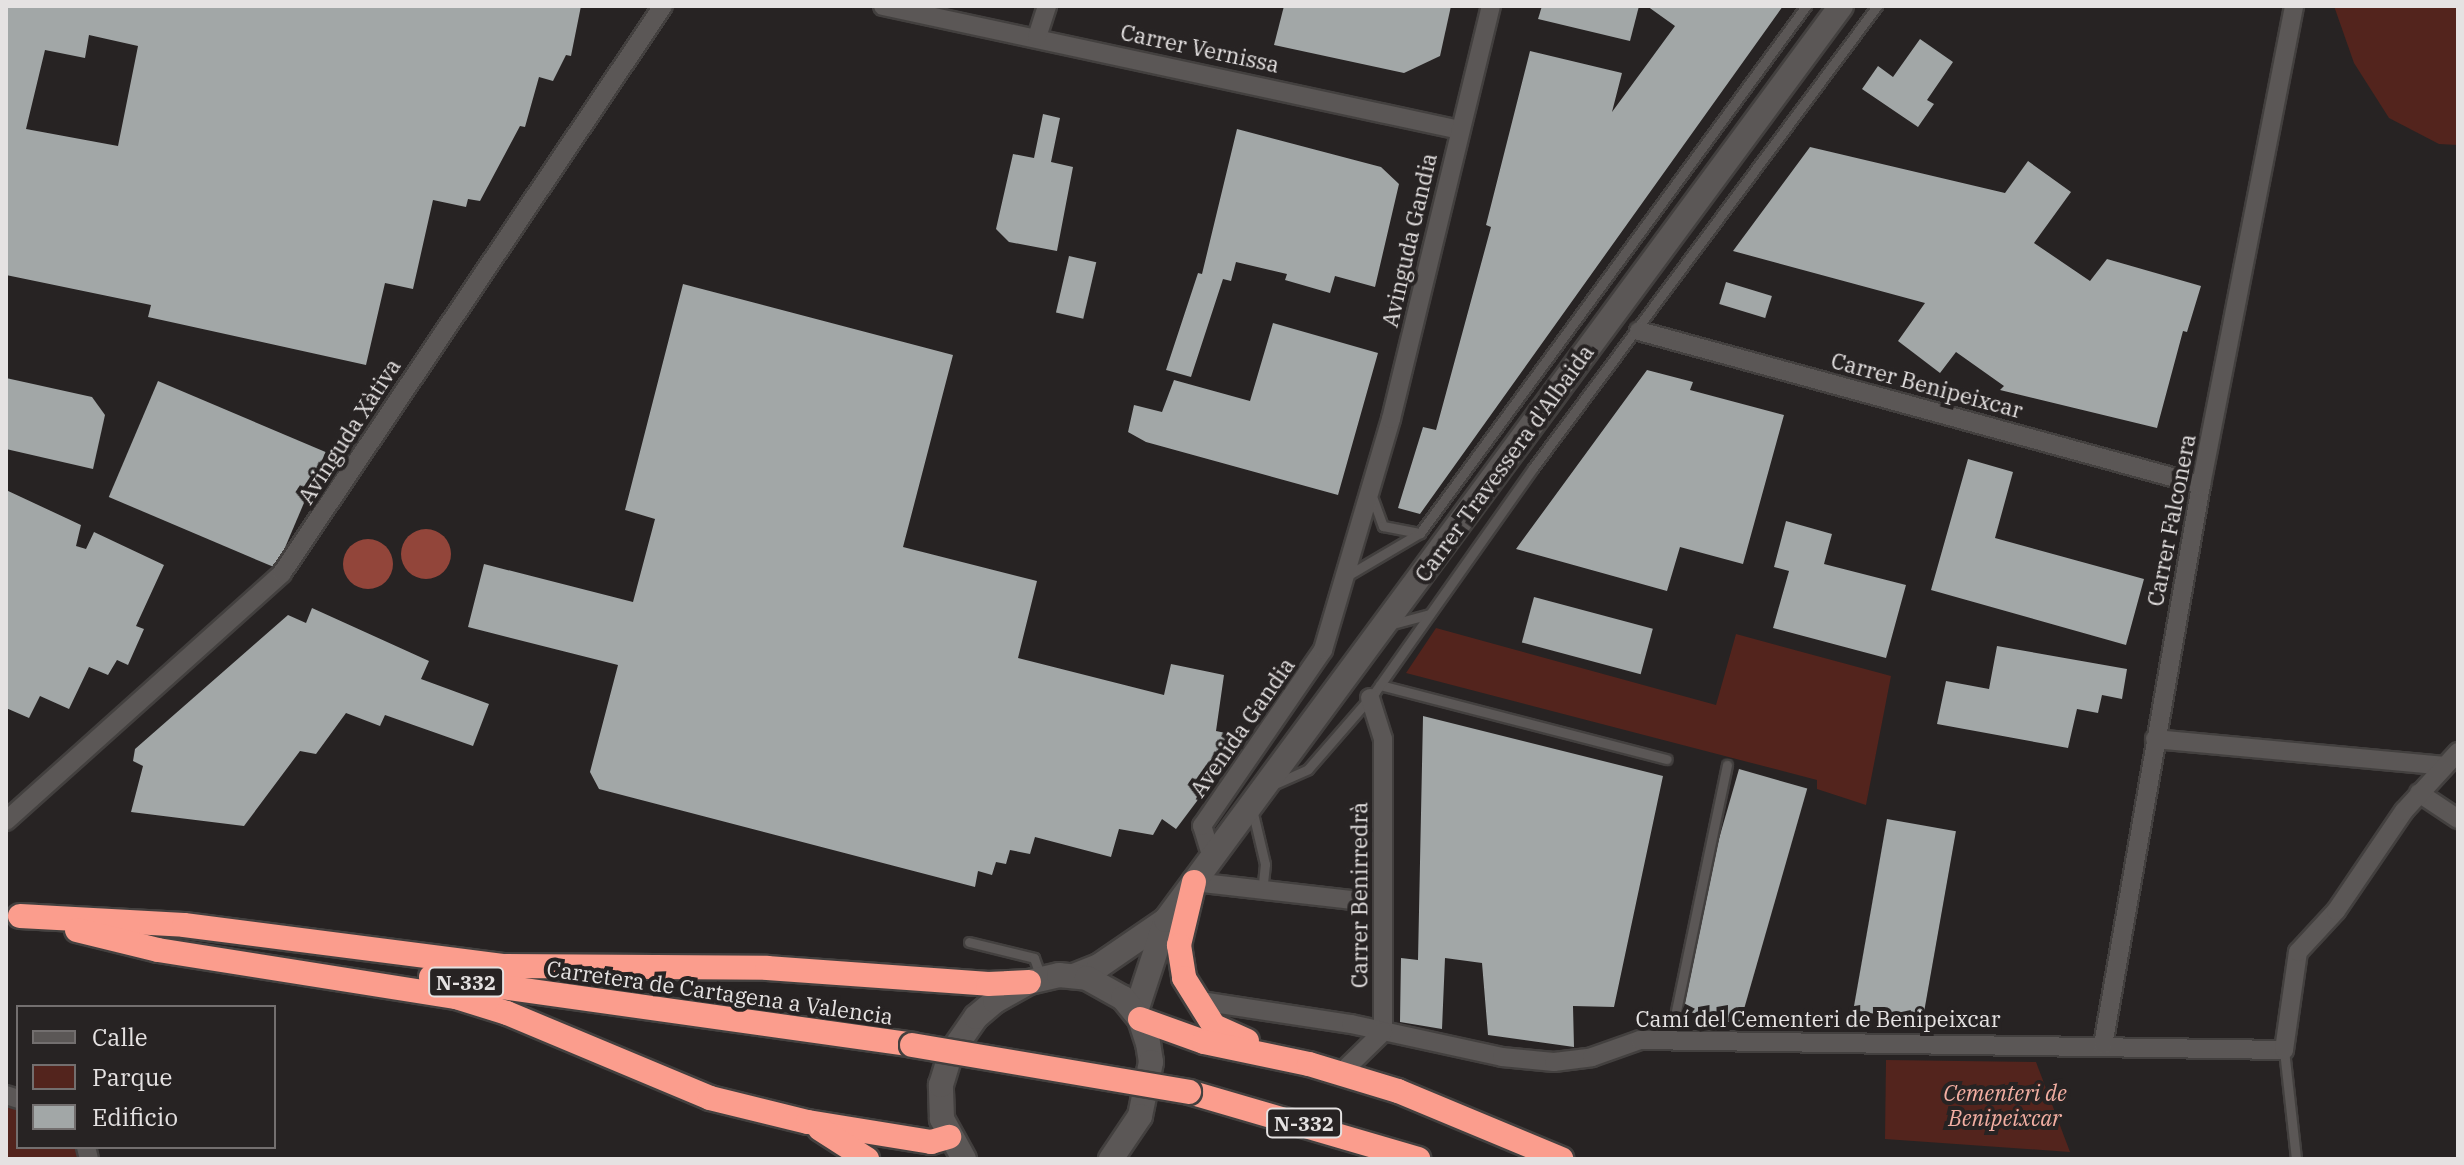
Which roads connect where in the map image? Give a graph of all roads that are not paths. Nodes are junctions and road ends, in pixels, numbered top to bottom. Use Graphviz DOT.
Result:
graph roads {
  1 [pos="663,6"];
  2 [pos="883,6"];
  3 [pos="1047,6"];
  4 [pos="1491,6"];
  5 [pos="1806,6"];
  6 [pos="1841,6"];
  7 [pos="1877,6"];
  8 [pos="2294,6"];
  9 [pos="1037,37"];
  10 [pos="1460,130"];
  11 [pos="1639,331"];
  12 [pos="2201,485"];
  13 [pos="1373,486"];
  14 [pos="1420,533"];
  15 [pos="1341,580"];
  16 [pos="1430,614"];
  17 [pos="1382,627"];
  18 [pos="1375,692"];
  19 [pos="2155,739"];
  20 [pos="1667,759"];
  21 [pos="2451,759"];
  22 [pos="1727,765"];
  23 [pos="2419,793"];
  24 [pos="1256,798"];
  25 [pos="2458,819"];
  26 [pos="6,821"];
  27 [pos="1212,858"];
  28 [pos="1194,882"];
  29 [pos="1262,891"];
  30 [pos="1353,900"];
  31 [pos="13,914"];
  32 [pos="1166,920"];
  33 [pos="969,942"];
  34 [pos="1074,976"];
  35 [pos="1035,980"];
  36 [pos="1207,1002"];
  37 [pos="1138,1015"];
  38 [pos="1383,1032"];
  39 [pos="1670,1040"];
  40 [pos="2103,1045"];
  41 [pos="2284,1050"];
  42 [pos="1309,1064"];
  43 [pos="1341,1073"];
  44 [pos="808,1122"];
  45 [pos="955,1151"];
  46 [pos="867,1159"];
  47 [pos="1111,1159"];
  48 [pos="1418,1159"];
  49 [pos="1561,1159"];
  50 [pos="2296,1159"];
  1 -- 26 [label="street, Avinguda Xàtiva"];
  2 -- 9 [label="street, Carrer Vernissa"];
  3 -- 9 [label="street"];
  4 -- 10 [label="street, Avinguda Gandia"];
  5 -- 14 [label="lane"];
  6 -- 17 [label="main road, Carrer Travessera d'Albaida"];
  7 -- 11 [label="lane"];
  8 -- 12 [label="street, Carrer Falconera"];
  9 -- 10 [label="street, Carrer Vernissa"];
  10 -- 13 [label="street, Avinguda Gandia"];
  11 -- 12 [label="street, Carrer Benipeixcar"];
  11 -- 16 [label="lane"];
  12 -- 19 [label="street, Carrer Falconera"];
  13 -- 14 [label="lane"];
  13 -- 15 [label="street, Avenida Gandia"];
  14 -- 15 [label="lane"];
  15 -- 27 [label="street, Avenida Gandia"];
  16 -- 17 [label="lane"];
  16 -- 18 [label="lane"];
  17 -- 24 [label="main road, Carrer Travessera d'Albaida"];
  18 -- 20 [label="lane"];
  18 -- 24 [label="lane"];
  18 -- 38 [label="street, Carrer Benirredrà"];
  19 -- 21 [label="street"];
  19 -- 40 [label="street, Carrer Falconera"];
  21 -- 23 [label="street"];
  22 -- 39 [label="lane"];
  23 -- 25 [label="street"];
  23 -- 41 [label="street"];
  24 -- 27 [label="main road, Carrer Travessera d'Albaida"];
  24 -- 29 [label="lane"];
  27 -- 28 [label="main road, Carrer Travessera d'Albaida"];
  28 -- 29 [label="street"];
  28 -- 32 [label="main road, Carrer Travessera d'Albaida"];
  28 -- 42 [label="highway"];
  29 -- 30 [label="street"];
  31 -- 35 [label="highway"];
  31 -- 44 [label="highway"];
  31 -- 48 [label="highway, Carretera de Cartagena a Valencia / N-332, bridge"];
  32 -- 34 [label="main road, Carrer Travessera d'Albaida"];
  32 -- 37 [label="main road, Carrer Travessera d'Albaida"];
  33 -- 35 [label="lane"];
  34 -- 35 [label="main road"];
  34 -- 37 [label="main road"];
  35 -- 45 [label="main road"];
  36 -- 38 [label="street, Camí del Cementeri de Benipeixcar"];
  37 -- 42 [label="highway"];
  37 -- 47 [label="main road"];
  38 -- 39 [label="street, Camí del Cementeri de Benipeixcar"];
  38 -- 43 [label="street"];
  39 -- 40 [label="street, Camí del Cementeri de Benipeixcar"];
  40 -- 41 [label="street, Camí del Cementeri de Benipeixcar"];
  41 -- 50 [label="lane"];
  42 -- 43 [label="highway"];
  43 -- 49 [label="highway"];
  44 -- 45 [label="highway"];
  44 -- 46 [label="highway"];
}
